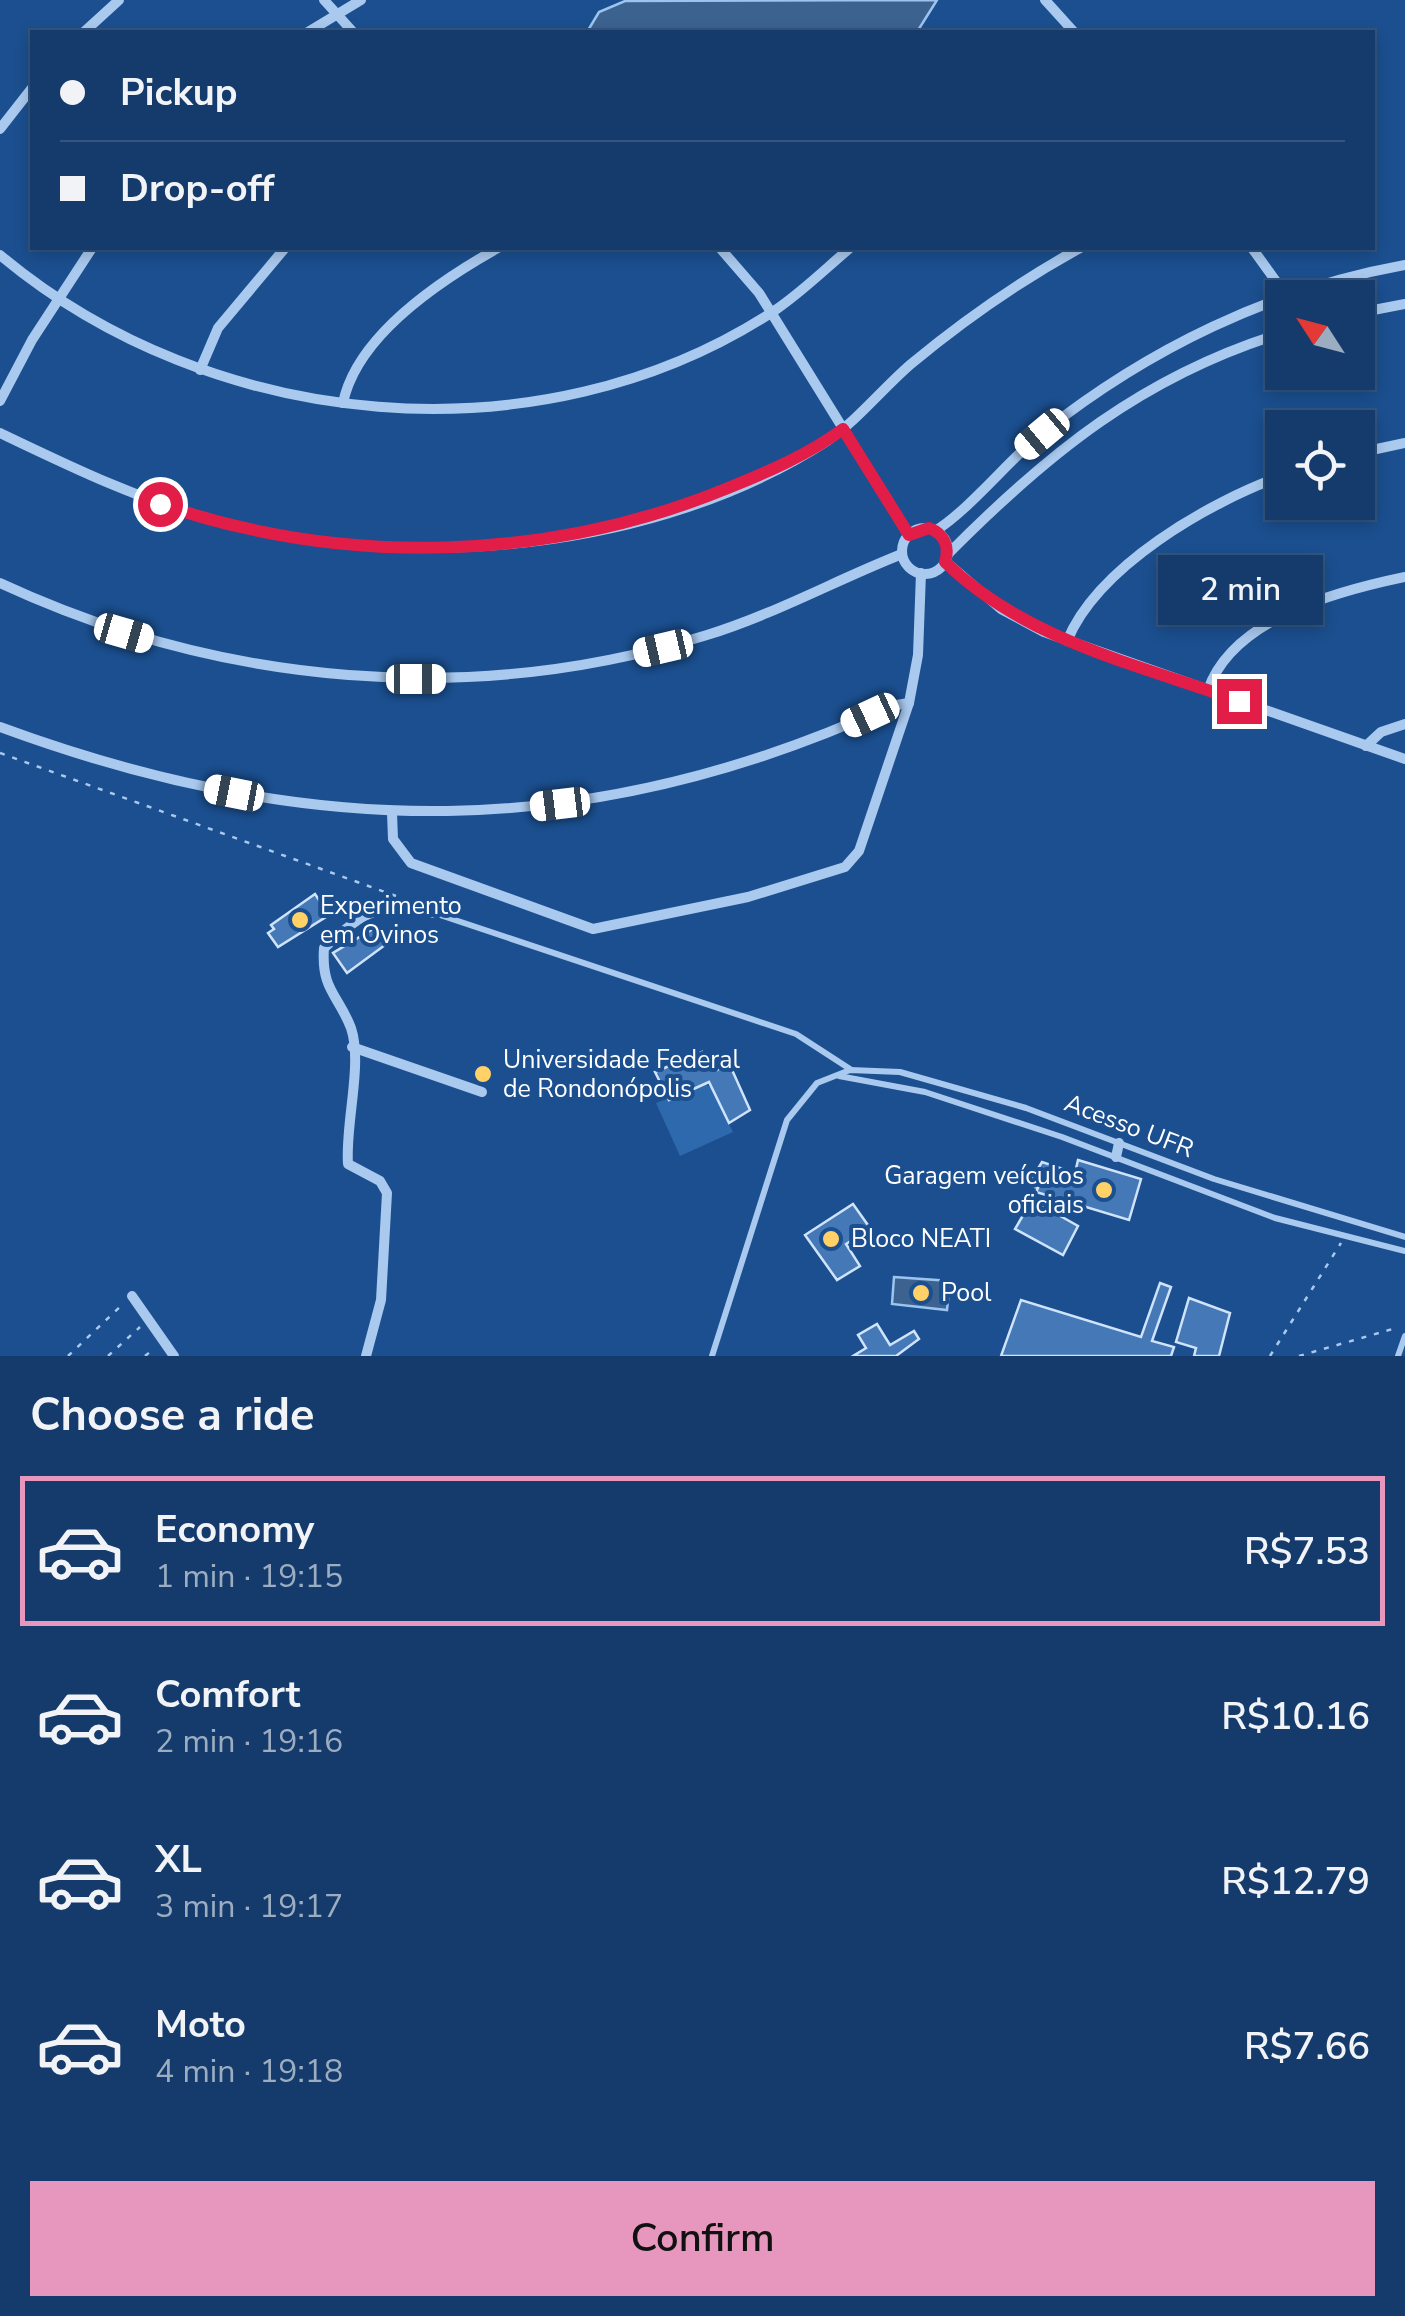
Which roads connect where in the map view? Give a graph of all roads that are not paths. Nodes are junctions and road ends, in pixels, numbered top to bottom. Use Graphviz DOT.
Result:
graph roads {
  1 [pos="118,0"];
  2 [pos="324,0"];
  3 [pos="361,0"];
  4 [pos="1045,0"];
  5 [pos="334,15"];
  6 [pos="86,30"];
  7 [pos="311,30"];
  8 [pos="350,30"];
  9 [pos="1072,30"];
  10 [pos="30,91"];
  11 [pos="0,129"];
  12 [pos="91,250"];
  13 [pos="283,250"];
  14 [pos="495,250"];
  15 [pos="722,250"];
  16 [pos="848,250"];
  17 [pos="1077,250"];
  18 [pos="1253,250"];
  19 [pos="0,255"];
  20 [pos="1405,264"];
  21 [pos="1275,280"];
  22 [pos="1346,280"];
  23 [pos="58,298"];
  24 [pos="1405,304"];
  25 [pos="1265,305"];
  26 [pos="1375,310"];
  27 [pos="772,312"];
  28 [pos="1265,340"];
  29 [pos="200,370"];
  30 [pos="0,401"];
  31 [pos="343,403"];
  32 [pos="843,429"];
  33 [pos="0,434"];
  34 [pos="1405,443"];
  35 [pos="1375,449"];
  36 [pos="1265,484"];
  37 [pos="935,531"];
  38 [pos="909,535"];
  39 [pos="902,554"];
  40 [pos="946,558"];
  41 [pos="921,573"];
  42 [pos="1405,576"];
  43 [pos="0,583"];
  44 [pos="1067,640"];
  45 [pos="1208,690"];
  46 [pos="909,703"];
  47 [pos="1405,724"];
  48 [pos="0,726"];
  49 [pos="1366,746"];
  50 [pos="1405,759"];
  51 [pos="392,813"];
  52 [pos="434,913"];
  53 [pos="352,1047"];
  54 [pos="850,1070"];
  55 [pos="900,1072"];
  56 [pos="838,1076"];
  57 [pos="854,1080"];
  58 [pos="898,1085"];
  59 [pos="482,1092"];
  60 [pos="1119,1143"];
  61 [pos="1116,1157"];
  62 [pos="1405,1237"];
  63 [pos="1405,1251"];
  64 [pos="132,1296"];
  65 [pos="1405,1336"];
  66 [pos="174,1356"];
  67 [pos="366,1356"];
  68 [pos="712,1356"];
  69 [pos="1398,1356"];
  1 -- 6 [label="street"];
  2 -- 5 [label="street"];
  3 -- 5 [label="street"];
  4 -- 9 [label="street"];
  5 -- 7 [label="street"];
  5 -- 8 [label="street"];
  10 -- 11 [label="street"];
  12 -- 23 [label="street"];
  13 -- 29 [label="street"];
  14 -- 31 [label="street"];
  15 -- 27 [label="street"];
  16 -- 27 [label="street"];
  17 -- 32 [label="street"];
  18 -- 21 [label="street"];
  19 -- 23 [label="street"];
  20 -- 22 [label="street"];
  23 -- 29 [label="street"];
  23 -- 30 [label="street"];
  24 -- 26 [label="street"];
  25 -- 37 [label="street"];
  27 -- 31 [label="street"];
  27 -- 32 [label="street"];
  28 -- 40 [label="street"];
  29 -- 31 [label="street"];
  32 -- 33 [label="street"];
  32 -- 38 [label="street"];
  34 -- 35 [label="street"];
  36 -- 44 [label="street"];
  37 -- 38 [label="street"];
  37 -- 40 [label="street"];
  38 -- 39 [label="street"];
  39 -- 41 [label="street"];
  39 -- 43 [label="street"];
  40 -- 41 [label="street"];
  40 -- 44 [label="street"];
  41 -- 46 [label="street"];
  42 -- 45 [label="street"];
  44 -- 45 [label="street"];
  45 -- 49 [label="street"];
  46 -- 51 [label="street"];
  46 -- 51 [label="street"];
  47 -- 49 [label="street"];
  48 -- 51 [label="street"];
  49 -- 50 [label="street"];
  52 -- 53 [label="street"];
  52 -- 54 [label="lane"];
  53 -- 59 [label="street"];
  53 -- 67 [label="street"];
  54 -- 55 [label="lane, Acesso UFR"];
  54 -- 56 [label="lane, Acesso UFR"];
  54 -- 57 [label="lane"];
  55 -- 58 [label="lane"];
  55 -- 60 [label="lane, Acesso UFR"];
  56 -- 57 [label="lane"];
  56 -- 68 [label="lane, Acesso UFR"];
  57 -- 58 [label="lane"];
  58 -- 61 [label="lane"];
  60 -- 61 [label="street"];
  60 -- 62 [label="lane, Acesso UFR"];
  61 -- 63 [label="lane"];
  64 -- 66 [label="street"];
  65 -- 69 [label="lane"];
}
